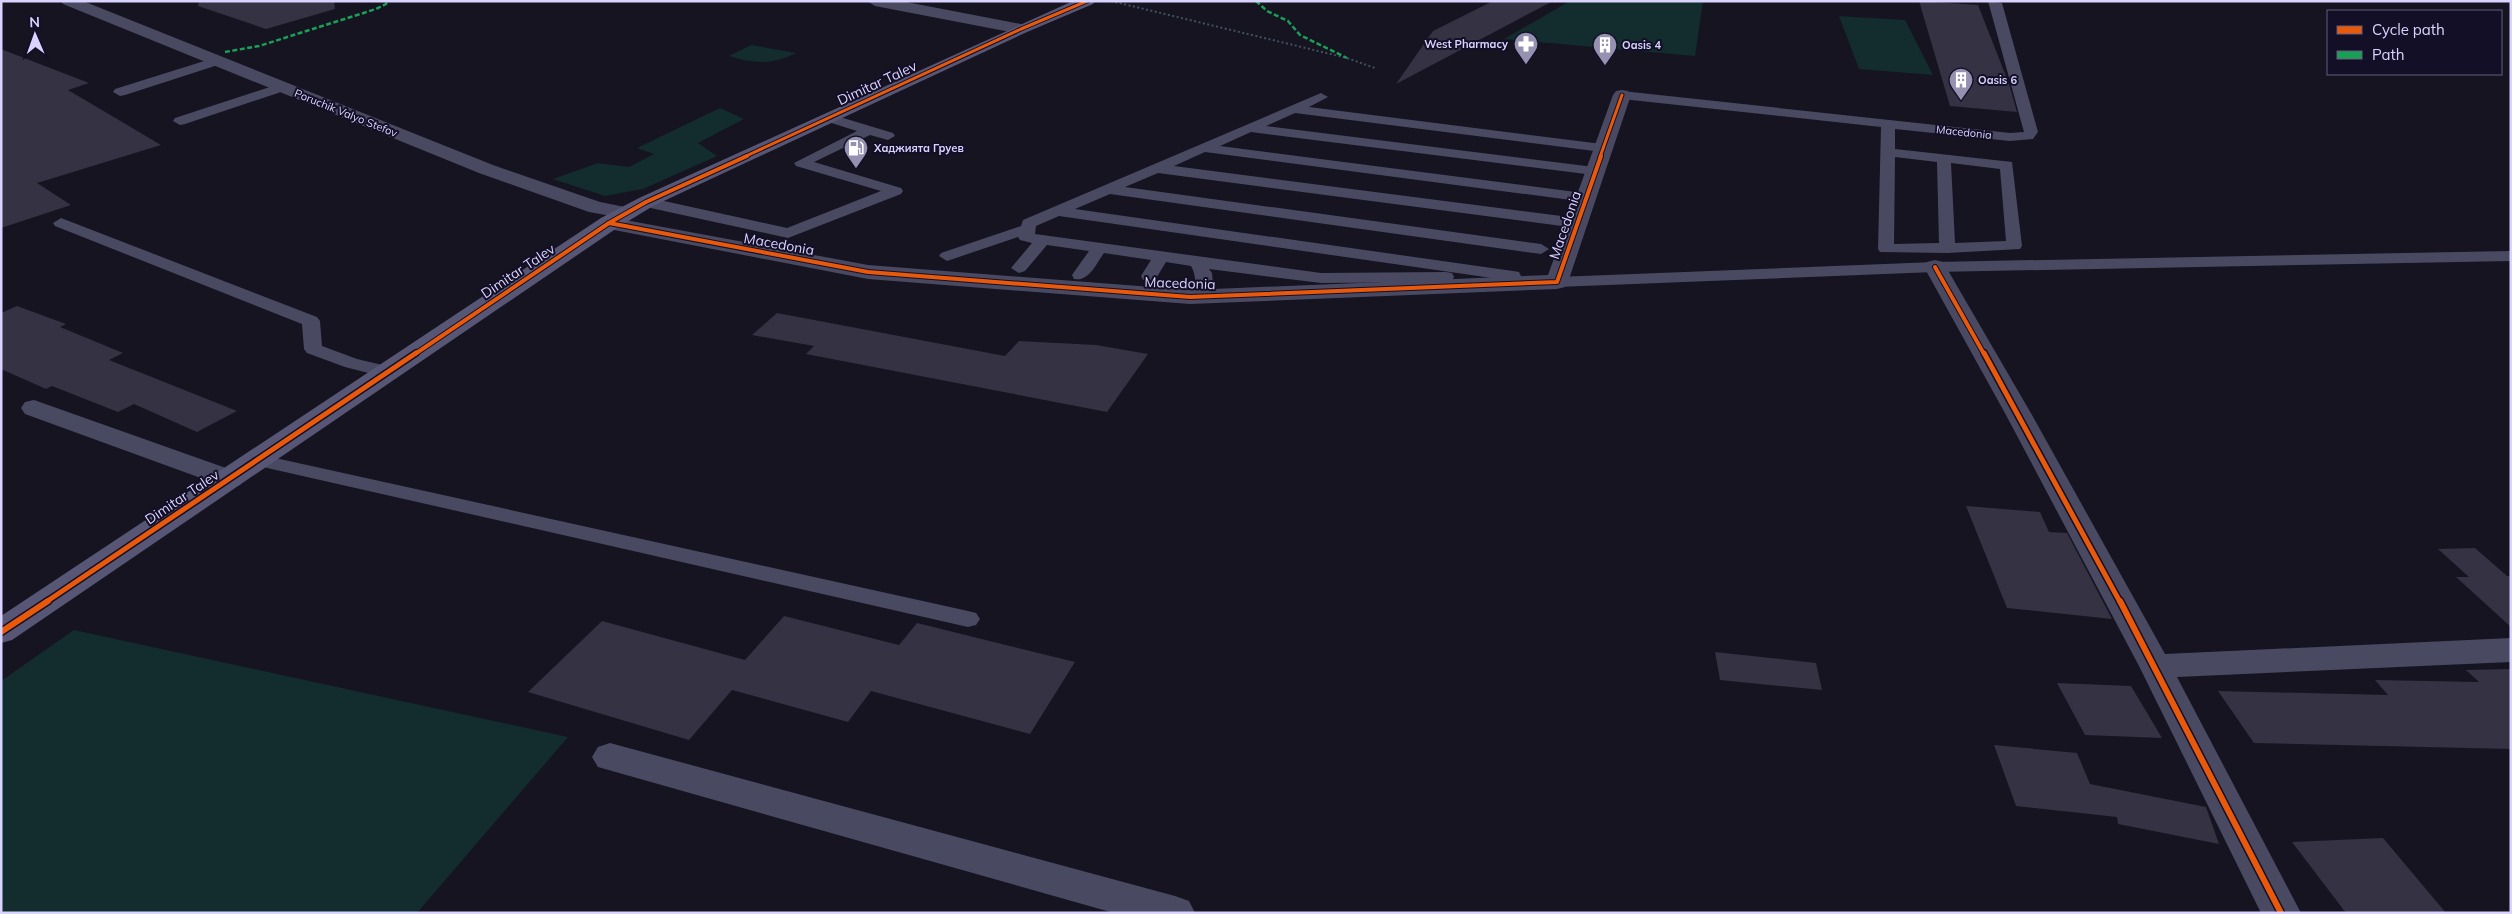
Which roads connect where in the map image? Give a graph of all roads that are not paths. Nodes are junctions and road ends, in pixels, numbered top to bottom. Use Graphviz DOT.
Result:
graph roads {
  1 [pos="69,1"];
  2 [pos="875,1"];
  3 [pos="1087,1"];
  4 [pos="1994,1"];
  5 [pos="1021,29"];
  6 [pos="218,61"];
  7 [pos="282,87"];
  8 [pos="120,92"];
  9 [pos="1622,95"];
  10 [pos="1321,97"];
  11 [pos="1293,109"];
  12 [pos="830,118"];
  13 [pos="180,121"];
  14 [pos="1888,124"];
  15 [pos="1249,128"];
  16 [pos="869,130"];
  17 [pos="888,136"];
  18 [pos="1204,148"];
  19 [pos="1602,148"];
  20 [pos="1887,152"];
  21 [pos="1944,158"];
  22 [pos="1157,168"];
  23 [pos="1594,171"];
  24 [pos="1108,189"];
  25 [pos="1586,197"];
  26 [pos="1057,211"];
  27 [pos="627,213"];
  28 [pos="61,223"];
  29 [pos="1577,223"];
  30 [pos="1027,229"];
  31 [pos="1043,240"];
  32 [pos="1100,248"];
  33 [pos="1541,248"];
  34 [pos="947,256"];
  35 [pos="2511,256"];
  36 [pos="1161,257"];
  37 [pos="1941,258"];
  38 [pos="1196,262"];
  39 [pos="1019,268"];
  40 [pos="1080,275"];
  41 [pos="1149,276"];
  42 [pos="1557,282"];
  43 [pos="1206,296"];
  44 [pos="388,372"];
  45 [pos="34,408"];
  46 [pos="257,460"];
  47 [pos="230,479"];
  48 [pos="968,619"];
  49 [pos="1,632"];
  50 [pos="2511,650"];
  51 [pos="2155,666"];
  52 [pos="610,756"];
  53 [pos="1175,913"];
  54 [pos="2281,913"];
  1 -- 6 [label="street, Poruchik Valyo Stefov"];
  2 -- 5 [label="street"];
  3 -- 5 [label="street, Dimitar Talev"];
  4 -- 14 [label="lane, Macedonia"];
  5 -- 12 [label="street, Dimitar Talev"];
  6 -- 7 [label="street, Poruchik Valyo Stefov"];
  6 -- 8 [label="lane"];
  7 -- 13 [label="lane"];
  7 -- 27 [label="street, Poruchik Valyo Stefov"];
  9 -- 14 [label="lane, Macedonia"];
  9 -- 19 [label="street, Macedonia"];
  10 -- 11 [label="lane"];
  11 -- 15 [label="lane"];
  11 -- 19 [label="lane"];
  12 -- 16 [label="lane"];
  12 -- 27 [label="street, Dimitar Talev"];
  14 -- 20 [label="lane"];
  15 -- 18 [label="lane"];
  15 -- 23 [label="lane"];
  16 -- 17 [label="lane"];
  16 -- 27 [label="lane"];
  18 -- 22 [label="lane"];
  18 -- 25 [label="lane"];
  19 -- 23 [label="street, Macedonia"];
  20 -- 21 [label="lane"];
  20 -- 37 [label="lane"];
  21 -- 37 [label="lane"];
  21 -- 37 [label="lane"];
  22 -- 24 [label="lane"];
  22 -- 29 [label="lane"];
  23 -- 25 [label="street, Macedonia"];
  24 -- 26 [label="lane"];
  24 -- 33 [label="lane"];
  25 -- 29 [label="street, Macedonia"];
  26 -- 30 [label="lane"];
  26 -- 38 [label="lane"];
  27 -- 43 [label="street, Macedonia"];
  27 -- 44 [label="street, Dimitar Talev"];
  28 -- 44 [label="lane"];
  29 -- 42 [label="street, Macedonia"];
  30 -- 31 [label="lane"];
  30 -- 34 [label="lane"];
  31 -- 32 [label="lane"];
  31 -- 39 [label="lane"];
  32 -- 36 [label="lane"];
  32 -- 40 [label="lane"];
  35 -- 37 [label="lane"];
  36 -- 38 [label="lane"];
  36 -- 41 [label="lane"];
  37 -- 42 [label="lane"];
  37 -- 51 [label="street"];
  38 -- 43 [label="lane"];
  42 -- 43 [label="street, Macedonia"];
  44 -- 46 [label="street, Dimitar Talev"];
  45 -- 47 [label="street"];
  46 -- 47 [label="street, Dimitar Talev"];
  46 -- 48 [label="lane"];
  47 -- 49 [label="street, Dimitar Talev"];
  50 -- 51 [label="street"];
  51 -- 54 [label="street"];
  52 -- 53 [label="street"];
}
